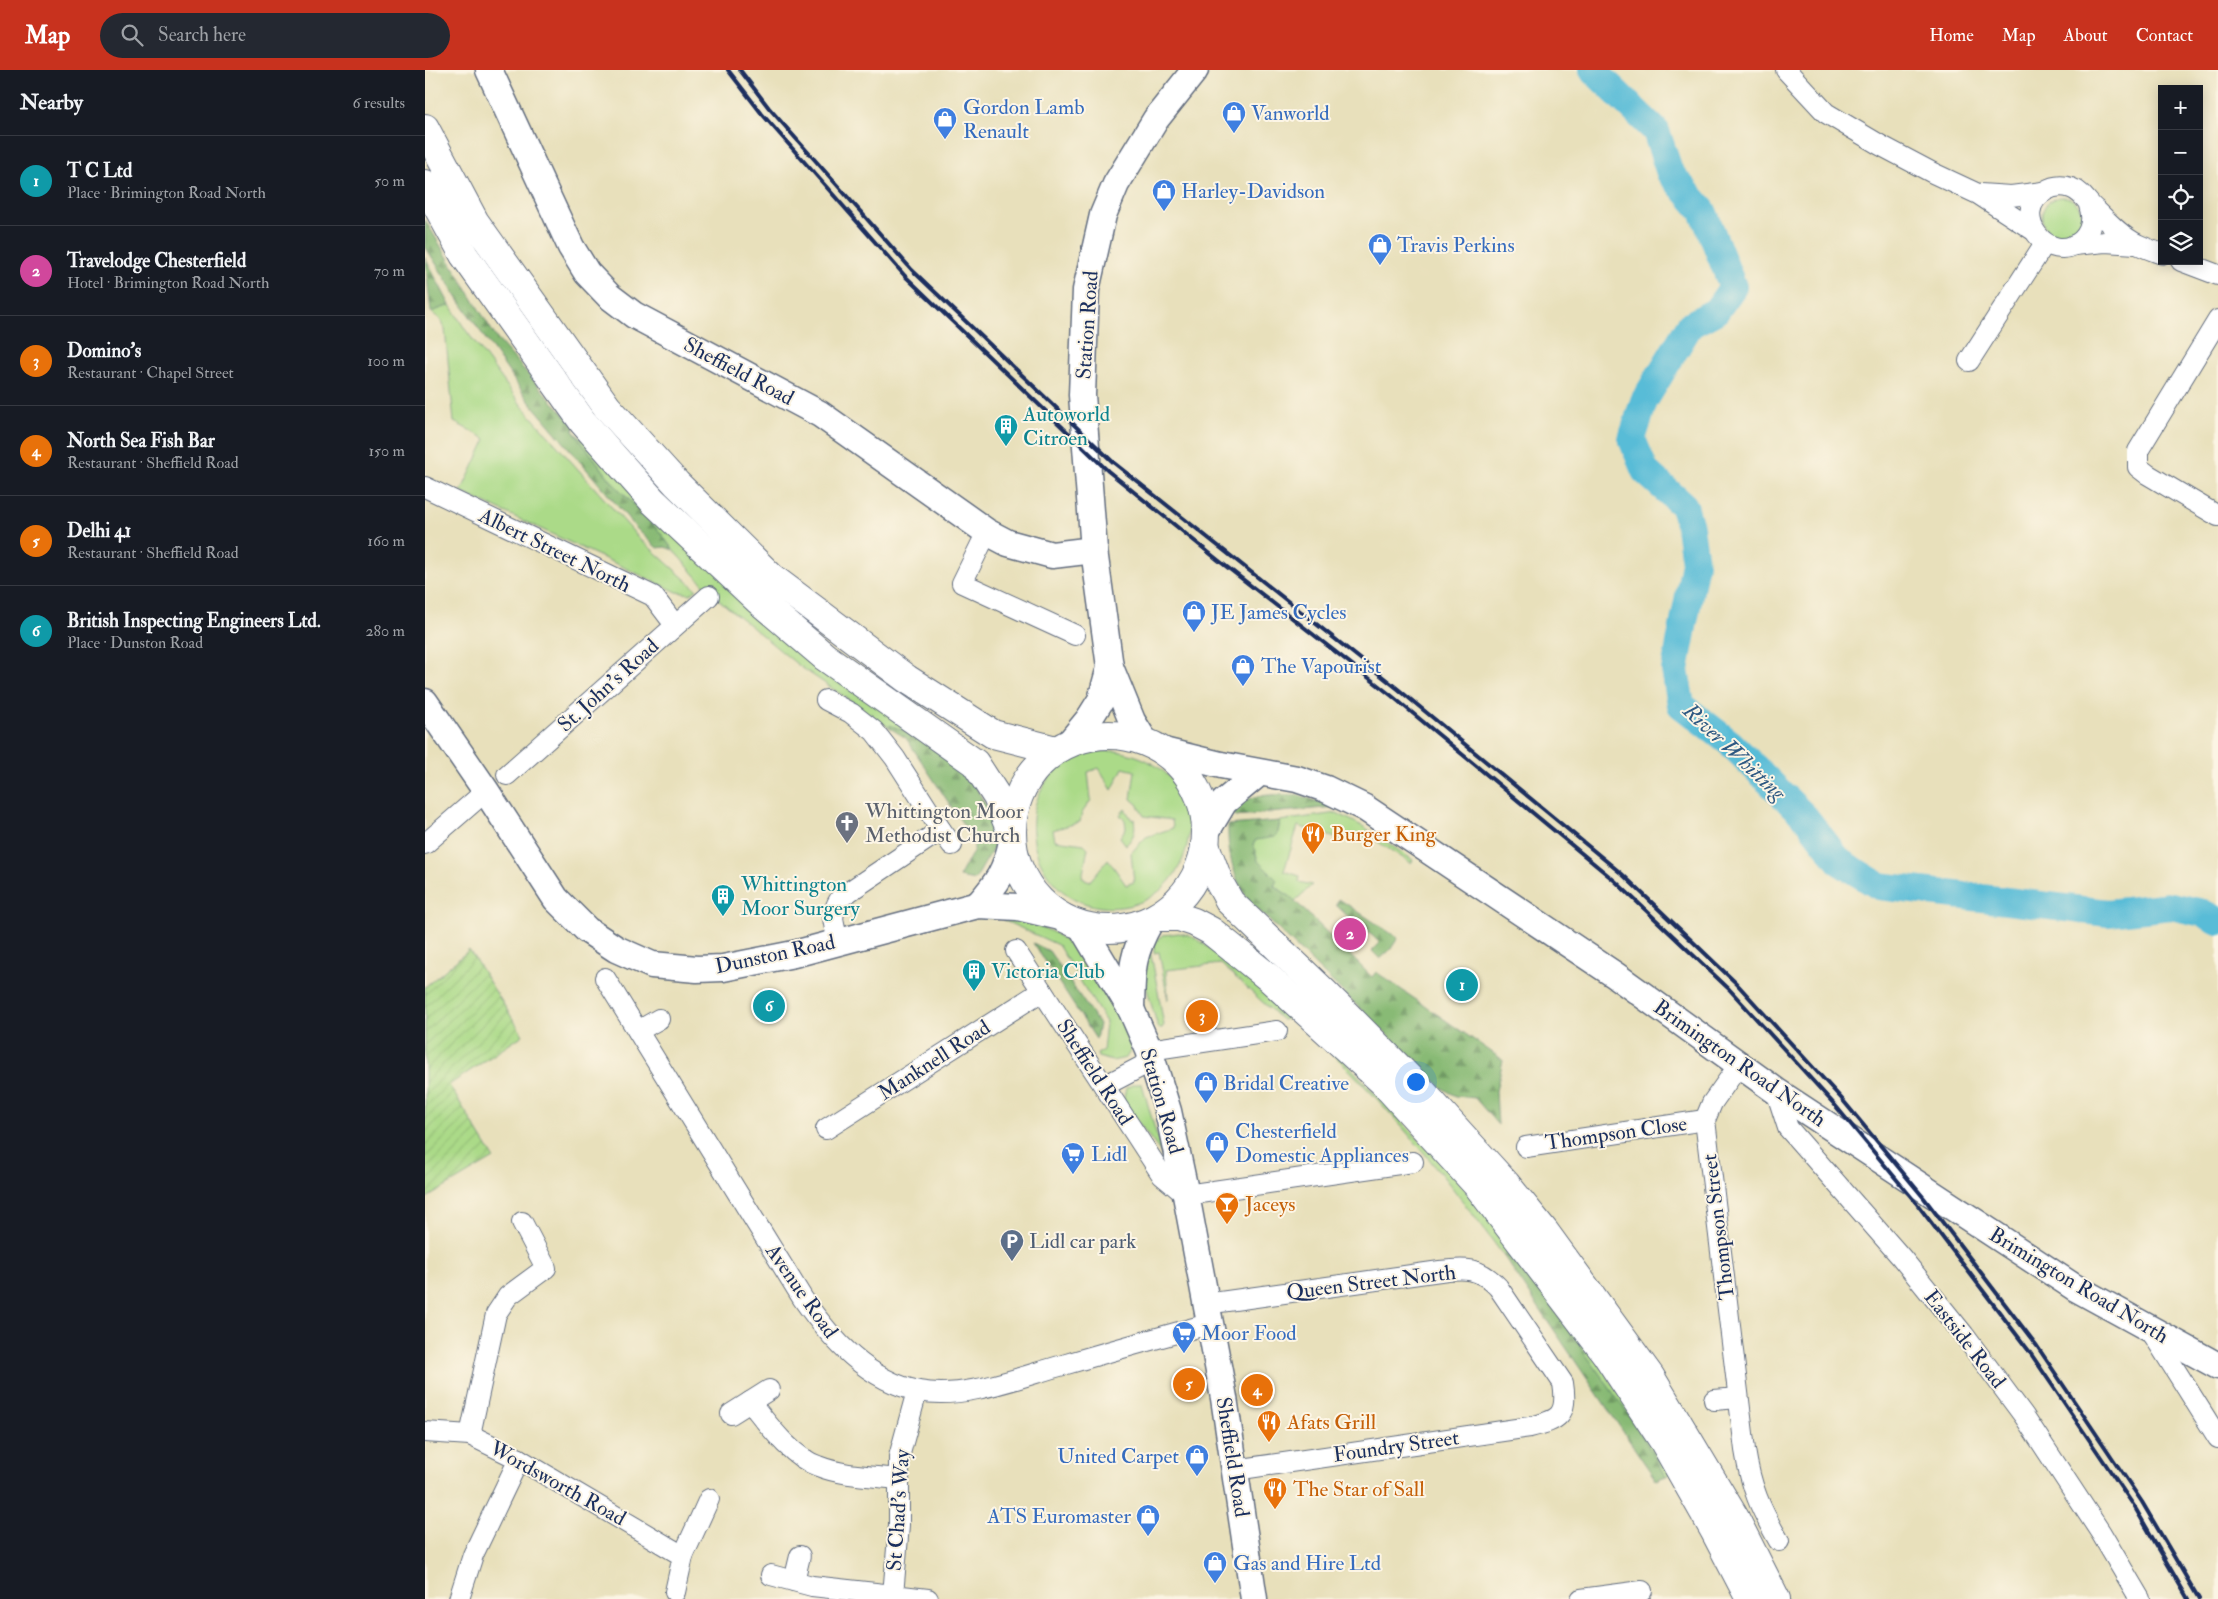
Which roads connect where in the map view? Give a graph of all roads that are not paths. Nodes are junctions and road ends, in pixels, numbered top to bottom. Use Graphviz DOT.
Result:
graph roads {
  1 [pos="489,70"];
  2 [pos="1195,70"];
  3 [pos="1786,70"];
  4 [pos="425,128"];
  5 [pos="425,184"];
  6 [pos="2043,192"];
  7 [pos="1978,194"];
  8 [pos="2089,205"];
  9 [pos="2039,236"];
  10 [pos="2136,244"];
  11 [pos="2074,245"];
  12 [pos="2158,252"];
  13 [pos="2192,265"];
  14 [pos="2218,275"];
  15 [pos="2218,320"];
  16 [pos="1969,361"];
  17 [pos="425,487"];
  18 [pos="2218,516"];
  19 [pos="987,532"];
  20 [pos="1094,550"];
  21 [pos="709,596"];
  22 [pos="675,625"];
  23 [pos="1075,635"];
  24 [pos="1110,667"];
  25 [pos="826,700"];
  26 [pos="425,702"];
  27 [pos="1064,746"];
  28 [pos="1154,747"];
  29 [pos="1259,773"];
  30 [pos="507,775"];
  31 [pos="486,791"];
  32 [pos="1012,838"];
  33 [pos="1206,839"];
  34 [pos="425,844"];
  35 [pos="977,905"];
  36 [pos="1155,919"];
  37 [pos="1072,921"];
  38 [pos="839,940"];
  39 [pos="1016,951"];
  40 [pos="605,978"];
  41 [pos="1042,991"];
  42 [pos="1131,1009"];
  43 [pos="659,1019"];
  44 [pos="638,1030"];
  45 [pos="1277,1031"];
  46 [pos="1151,1055"];
  47 [pos="1739,1065"];
  48 [pos="1104,1086"];
  49 [pos="1776,1091"];
  50 [pos="1705,1120"];
  51 [pos="826,1129"];
  52 [pos="1527,1146"];
  53 [pos="1413,1162"];
  54 [pos="1186,1195"];
  55 [pos="522,1222"];
  56 [pos="1207,1314"];
  57 [pos="2149,1328"];
  58 [pos="2218,1366"];
  59 [pos="769,1390"];
  60 [pos="917,1391"];
  61 [pos="1738,1398"];
  62 [pos="1714,1400"];
  63 [pos="751,1402"];
  64 [pos="731,1414"];
  65 [pos="1557,1419"];
  66 [pos="425,1432"];
  67 [pos="470,1435"];
  68 [pos="2218,1438"];
  69 [pos="519,1459"];
  70 [pos="1235,1470"];
  71 [pos="899,1479"];
  72 [pos="709,1499"];
  73 [pos="1779,1541"];
  74 [pos="683,1556"];
  75 [pos="800,1556"];
  76 [pos="771,1575"];
  77 [pos="794,1581"];
  78 [pos="1642,1591"];
  79 [pos="675,1592"];
  80 [pos="893,1595"];
  81 [pos="459,1599"];
  82 [pos="928,1599"];
  83 [pos="1254,1599"];
  84 [pos="1581,1599"];
  85 [pos="1750,1599"];
  86 [pos="1776,1599"];
  87 [pos="2141,1599"];
  1 -- 19 [label="main road, Sheffield Road"];
  2 -- 20 [label="main road, Station Road"];
  3 -- 7 [label="street"];
  4 -- 27 [label="highway"];
  5 -- 32 [label="highway"];
  6 -- 7 [label="street"];
  6 -- 8 [label="street"];
  6 -- 9 [label="street"];
  7 -- 9 [label="street"];
  8 -- 10 [label="street"];
  8 -- 11 [label="street"];
  9 -- 11 [label="street"];
  9 -- 16 [label="street"];
  10 -- 11 [label="street"];
  10 -- 12 [label="street"];
  13 -- 14 [label="street"];
  15 -- 18 [label="street"];
  17 -- 22 [label="street, Albert Street North"];
  19 -- 20 [label="main road, Sheffield Road"];
  19 -- 23 [label="street"];
  20 -- 24 [label="main road, Station Road"];
  21 -- 22 [label="street, St. John's Road"];
  22 -- 30 [label="street, St. John's Road"];
  24 -- 27 [label="main road, Station Road"];
  24 -- 28 [label="main road, Station Road"];
  25 -- 38 [label="street"];
  26 -- 31 [label="main road, Dunston Road"];
  27 -- 28 [label="highway"];
  27 -- 32 [label="highway"];
  28 -- 29 [label="main road, Brimington Road North"];
  28 -- 33 [label="highway"];
  29 -- 33 [label="main road"];
  29 -- 47 [label="main road, Brimington Road North"];
  31 -- 34 [label="street"];
  31 -- 38 [label="main road, Dunston Road"];
  32 -- 35 [label="main road"];
  32 -- 37 [label="highway"];
  33 -- 36 [label="highway"];
  33 -- 86 [label="highway"];
  35 -- 37 [label="main road, Dunston Road"];
  35 -- 38 [label="main road, Dunston Road"];
  36 -- 37 [label="highway"];
  36 -- 42 [label="main road, Station Road"];
  36 -- 85 [label="highway"];
  37 -- 42 [label="main road, Station Road"];
  39 -- 41 [label="street, Sheffield Road"];
  40 -- 44 [label="street, Avenue Road"];
  41 -- 48 [label="street, Sheffield Road"];
  41 -- 51 [label="street, Manknell Road"];
  42 -- 46 [label="main road, Station Road"];
  43 -- 44 [label="street"];
  44 -- 60 [label="street, Avenue Road"];
  45 -- 46 [label="street"];
  46 -- 48 [label="street"];
  46 -- 54 [label="main road, Station Road"];
  47 -- 49 [label="main road, Brimington Road North"];
  47 -- 50 [label="street"];
  48 -- 54 [label="street, Sheffield Road"];
  49 -- 57 [label="main road, Brimington Road North"];
  49 -- 87 [label="street, Eastside Road"];
  50 -- 52 [label="street, Thompson Close"];
  50 -- 61 [label="street, Thompson Street"];
  53 -- 54 [label="street"];
  54 -- 56 [label="main road, Sheffield Road"];
  55 -- 67 [label="street"];
  56 -- 60 [label="street, Avenue Road"];
  56 -- 65 [label="street, Queen Street North"];
  56 -- 70 [label="main road, Sheffield Road"];
  57 -- 58 [label="main road, Brimington Road North"];
  57 -- 68 [label="street"];
  59 -- 63 [label="street"];
  60 -- 71 [label="street, St Chad's Way"];
  61 -- 62 [label="street"];
  61 -- 73 [label="street, Thompson Street"];
  63 -- 64 [label="street"];
  63 -- 71 [label="street"];
  65 -- 70 [label="street, Foundry Street"];
  66 -- 67 [label="street, Wordsworth Road"];
  67 -- 69 [label="street, Wordsworth Road"];
  69 -- 74 [label="street, Wordsworth Road"];
  69 -- 81 [label="street"];
  70 -- 83 [label="main road, Sheffield Road"];
  71 -- 80 [label="street, St Chad's Way"];
  72 -- 74 [label="street"];
  74 -- 79 [label="street"];
  75 -- 77 [label="street"];
  76 -- 77 [label="street"];
  77 -- 80 [label="street"];
  78 -- 84 [label="street"];
  80 -- 82 [label="street, St Chad's Way"];
}
